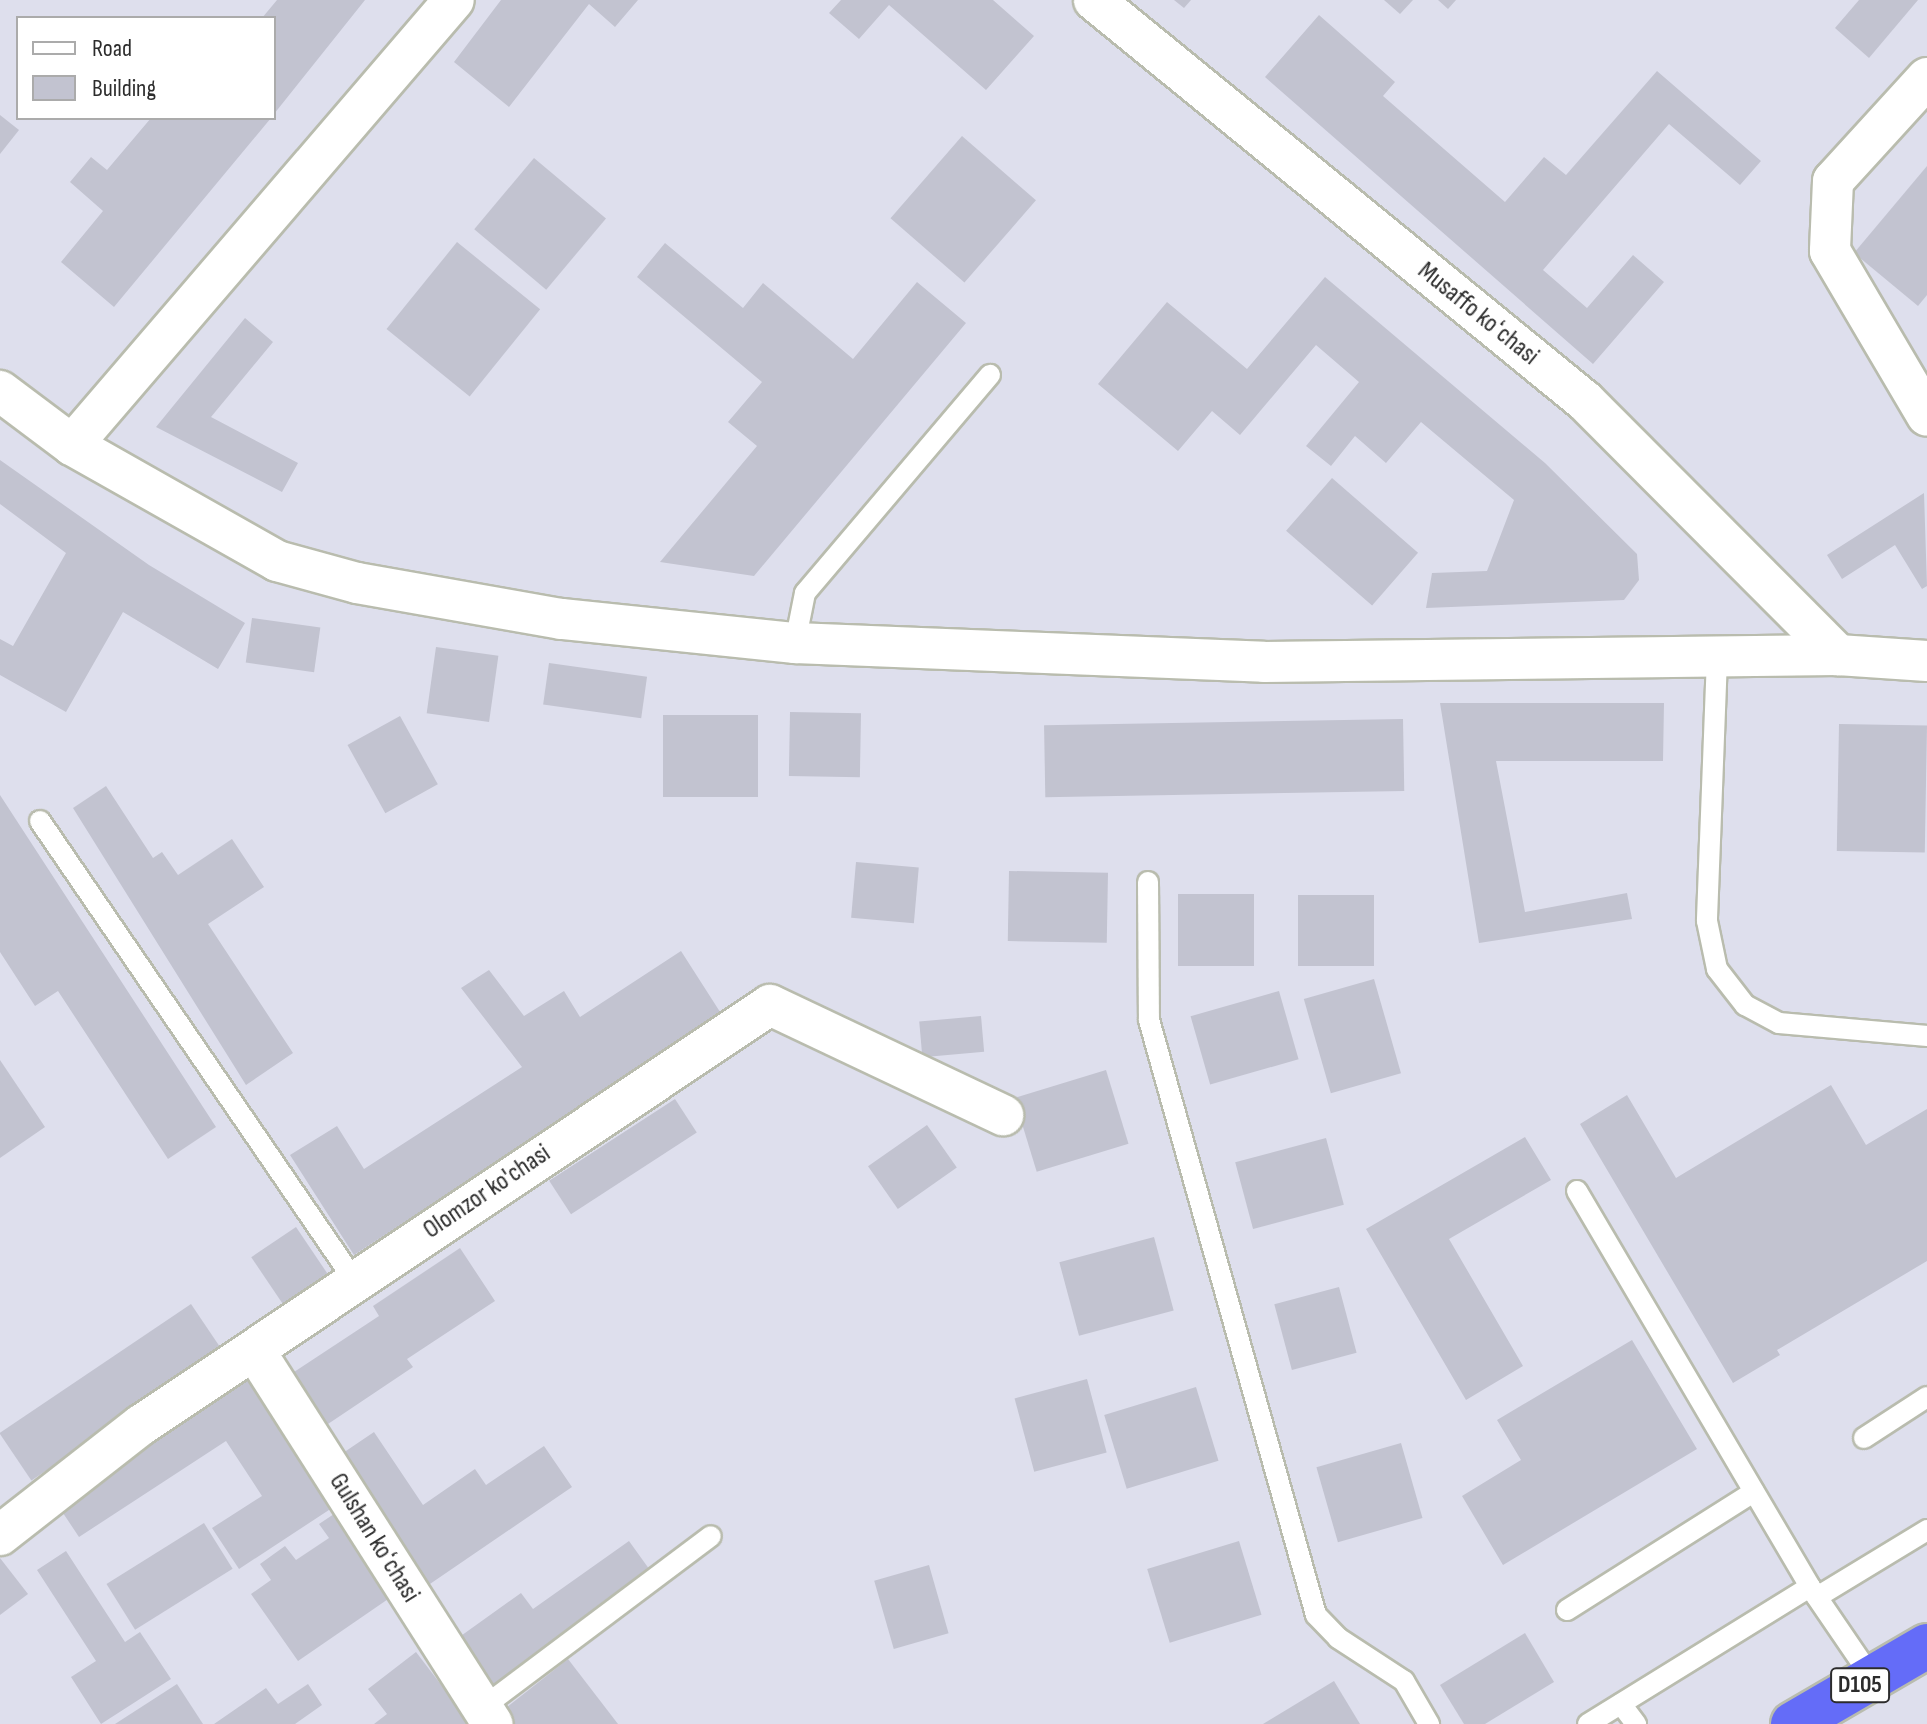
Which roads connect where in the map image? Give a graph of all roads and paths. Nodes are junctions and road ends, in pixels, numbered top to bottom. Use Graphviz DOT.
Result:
graph roads {
  1 [pos="454,0"];
  2 [pos="1094,0"];
  3 [pos="1927,78"];
  4 [pos="990,375"];
  5 [pos="0,391"];
  6 [pos="1927,416"];
  7 [pos="72,445"];
  8 [pos="795,643"];
  9 [pos="1838,655"];
  10 [pos="1717,658"];
  11 [pos="1927,661"];
  12 [pos="40,821"];
  13 [pos="1148,882"];
  14 [pos="1927,1036"];
  15 [pos="1003,1115"];
  16 [pos="1577,1191"];
  17 [pos="354,1280"];
  18 [pos="255,1351"];
  19 [pos="1927,1397"];
  20 [pos="1864,1438"];
  21 [pos="1754,1492"];
  22 [pos="1927,1530"];
  23 [pos="0,1535"];
  24 [pos="711,1536"];
  25 [pos="1813,1592"];
  26 [pos="1567,1610"];
  27 [pos="1927,1646"];
  28 [pos="1872,1678"];
  29 [pos="1621,1704"];
  30 [pos="488,1716"];
  31 [pos="1429,1724"];
  32 [pos="1588,1724"];
  33 [pos="1636,1724"];
  34 [pos="1793,1724"];
  1 -- 7 [label="street"];
  2 -- 9 [label="street, Musaffo koʻchasi"];
  3 -- 6 [label="street"];
  4 -- 8 [label="lane"];
  5 -- 7 [label="street"];
  7 -- 8 [label="street"];
  8 -- 10 [label="street"];
  9 -- 10 [label="street"];
  9 -- 11 [label="street"];
  10 -- 14 [label="lane"];
  12 -- 17 [label="lane"];
  13 -- 31 [label="lane"];
  15 -- 17 [label="street, Olomzor ko'chasi"];
  16 -- 21 [label="lane"];
  17 -- 18 [label="street, Olomzor ko'chasi"];
  18 -- 23 [label="street, Olomzor ko'chasi"];
  18 -- 30 [label="street, Gulshan koʻchasi"];
  19 -- 20 [label="lane"];
  21 -- 25 [label="lane"];
  21 -- 26 [label="lane"];
  22 -- 25 [label="lane"];
  24 -- 30 [label="lane"];
  25 -- 28 [label="lane"];
  25 -- 29 [label="lane"];
  27 -- 28 [label="highway, D105"];
  28 -- 34 [label="highway, D105"];
  29 -- 32 [label="lane"];
  29 -- 33 [label="lane"];
}
